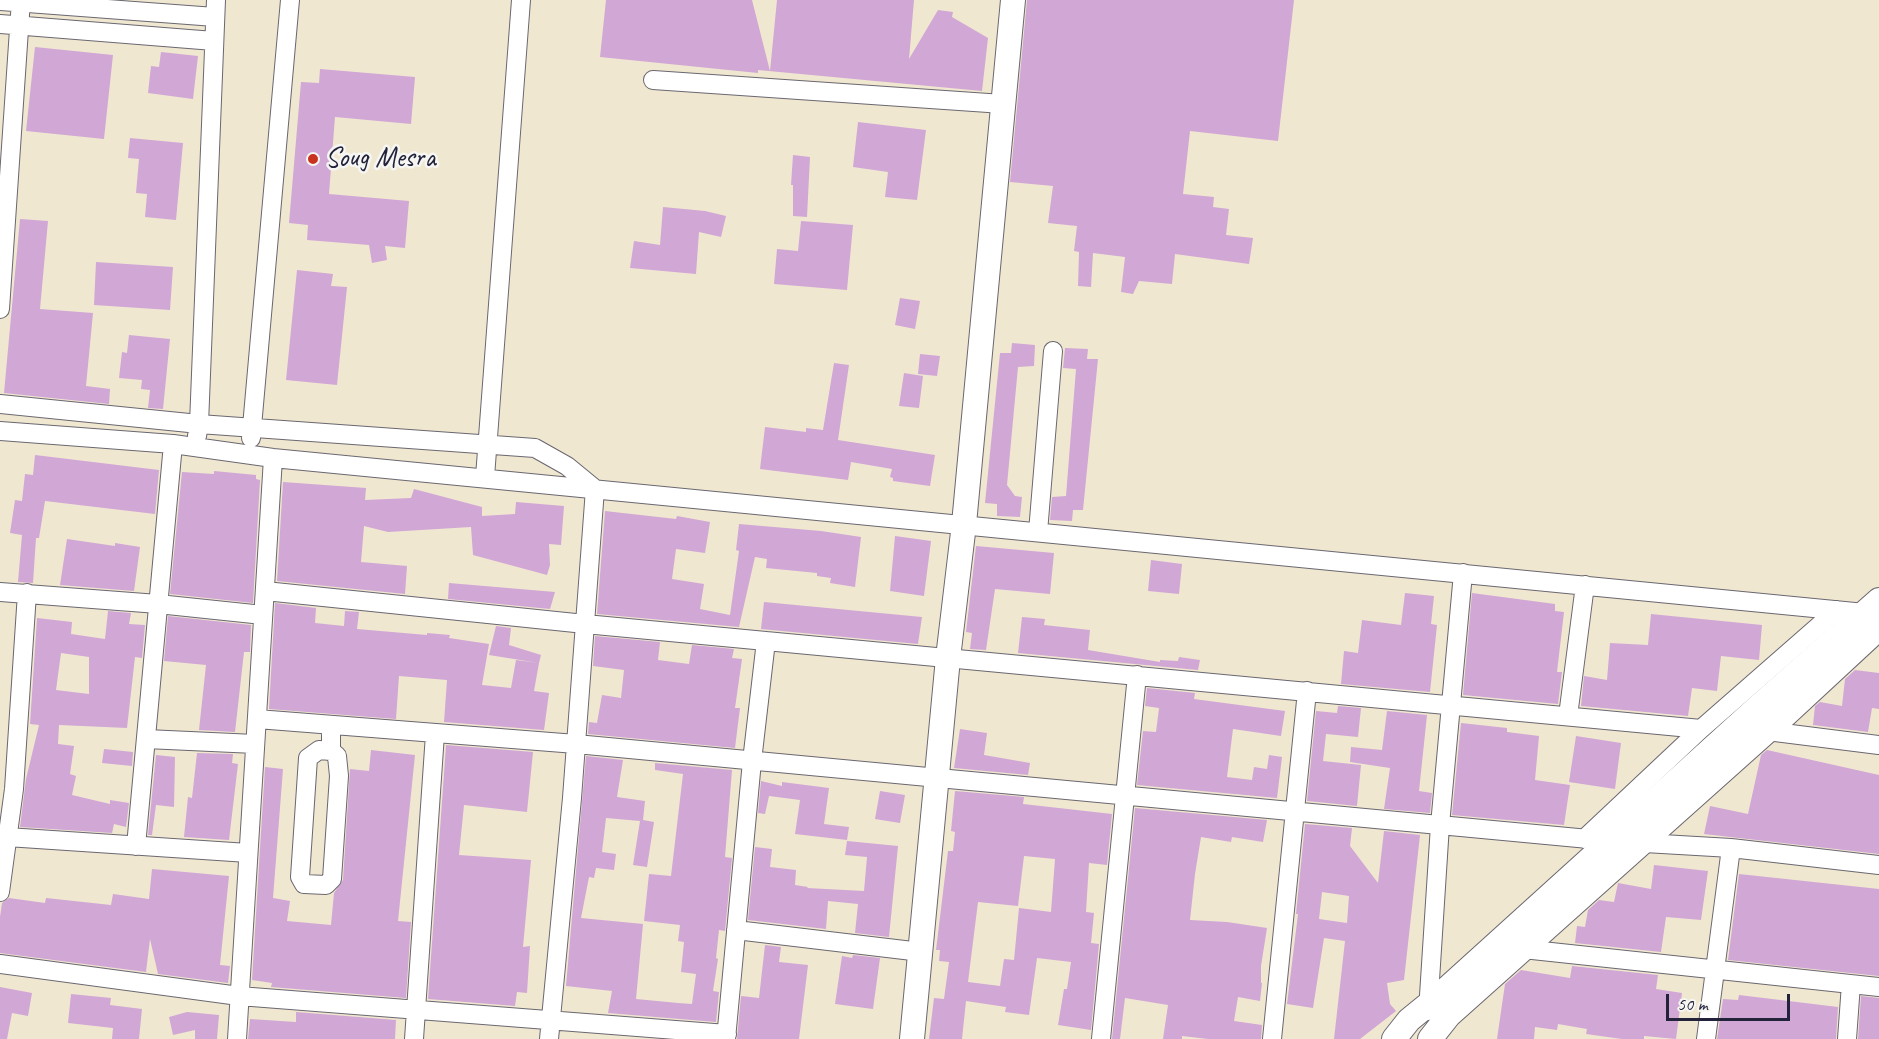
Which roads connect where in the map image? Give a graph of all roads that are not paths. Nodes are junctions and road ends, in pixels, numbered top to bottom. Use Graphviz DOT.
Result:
graph roads {
  1 [pos="290,0"];
  2 [pos="521,0"];
  3 [pos="1013,0"];
  4 [pos="0,1"];
  5 [pos="21,1"];
  6 [pos="215,8"];
  7 [pos="0,24"];
  8 [pos="19,25"];
  9 [pos="214,41"];
  10 [pos="653,80"];
  11 [pos="1003,104"];
  12 [pos="0,309"];
  13 [pos="1053,351"];
  14 [pos="0,404"];
  15 [pos="199,424"];
  16 [pos="252,428"];
  17 [pos="0,431"];
  18 [pos="173,444"];
  19 [pos="489,444"];
  20 [pos="195,447"];
  21 [pos="250,454"];
  22 [pos="273,458"];
  23 [pos="485,477"];
  24 [pos="595,489"];
  25 [pos="964,524"];
  26 [pos="1038,532"];
  27 [pos="1463,573"];
  28 [pos="1585,585"];
  29 [pos="265,591"];
  30 [pos="0,592"];
  31 [pos="27,593"];
  32 [pos="158,604"];
  33 [pos="1837,610"];
  34 [pos="1874,614"];
  35 [pos="263,615"];
  36 [pos="585,624"];
  37 [pos="766,641"];
  38 [pos="948,658"];
  39 [pos="1137,675"];
  40 [pos="1307,691"];
  41 [pos="1451,705"];
  42 [pos="1569,716"];
  43 [pos="256,719"];
  44 [pos="331,726"];
  45 [pos="1701,729"];
  46 [pos="1767,731"];
  47 [pos="435,734"];
  48 [pos="146,739"];
  49 [pos="255,744"];
  50 [pos="576,744"];
  51 [pos="1879,745"];
  52 [pos="331,751"];
  53 [pos="752,761"];
  54 [pos="937,778"];
  55 [pos="1124,795"];
  56 [pos="5,811"];
  57 [pos="1296,811"];
  58 [pos="303,818"];
  59 [pos="337,821"];
  60 [pos="1440,825"];
  61 [pos="7,837"];
  62 [pos="1584,839"];
  63 [pos="1610,841"];
  64 [pos="1644,842"];
  65 [pos="136,846"];
  66 [pos="1731,848"];
  67 [pos="248,853"];
  68 [pos="1879,865"];
  69 [pos="0,892"];
  70 [pos="736,930"];
  71 [pos="1523,949"];
  72 [pos="921,952"];
  73 [pos="0,964"];
  74 [pos="1715,971"];
  75 [pos="1851,984"];
  76 [pos="1879,987"];
  77 [pos="239,996"];
  78 [pos="1427,1006"];
  79 [pos="417,1010"];
  80 [pos="550,1030"];
  81 [pos="726,1037"];
  82 [pos="1430,1038"];
  83 [pos="237,1039"];
  84 [pos="414,1039"];
  85 [pos="912,1039"];
  86 [pos="1101,1039"];
  87 [pos="1272,1039"];
  88 [pos="1394,1039"];
  89 [pos="1706,1039"];
  90 [pos="1847,1039"];
  1 -- 16 [label="street"];
  2 -- 19 [label="street"];
  3 -- 11 [label="main road"];
  4 -- 5 [label="street"];
  5 -- 6 [label="street"];
  5 -- 8 [label="street"];
  6 -- 9 [label="street"];
  7 -- 8 [label="street"];
  8 -- 9 [label="street"];
  8 -- 12 [label="street"];
  9 -- 15 [label="street"];
  10 -- 11 [label="street"];
  11 -- 25 [label="main road"];
  13 -- 26 [label="street"];
  14 -- 15 [label="street"];
  15 -- 16 [label="street"];
  15 -- 20 [label="street"];
  16 -- 19 [label="street"];
  16 -- 21 [label="street"];
  17 -- 18 [label="street"];
  18 -- 20 [label="street"];
  18 -- 32 [label="street"];
  19 -- 23 [label="street"];
  19 -- 24 [label="street"];
  20 -- 21 [label="street"];
  21 -- 22 [label="street"];
  22 -- 23 [label="street"];
  22 -- 29 [label="street"];
  23 -- 24 [label="street"];
  24 -- 25 [label="street"];
  24 -- 36 [label="street"];
  25 -- 26 [label="street"];
  25 -- 38 [label="main road"];
  26 -- 27 [label="street"];
  27 -- 28 [label="street"];
  27 -- 41 [label="street"];
  28 -- 33 [label="street"];
  28 -- 42 [label="street"];
  29 -- 35 [label="street"];
  29 -- 36 [label="street"];
  30 -- 31 [label="street"];
  31 -- 32 [label="street"];
  31 -- 56 [label="street"];
  32 -- 35 [label="street"];
  32 -- 48 [label="street"];
  33 -- 34 [label="street"];
  33 -- 45 [label="street"];
  34 -- 46 [label="main road"];
  34 -- 63 [label="main road"];
  35 -- 43 [label="street"];
  36 -- 37 [label="street"];
  36 -- 50 [label="street"];
  37 -- 38 [label="street"];
  37 -- 53 [label="street"];
  38 -- 39 [label="street"];
  38 -- 54 [label="main road"];
  39 -- 40 [label="street"];
  39 -- 55 [label="street"];
  40 -- 41 [label="street"];
  40 -- 57 [label="street"];
  41 -- 42 [label="street"];
  41 -- 60 [label="street"];
  42 -- 45 [label="street"];
  43 -- 44 [label="street"];
  43 -- 49 [label="street"];
  44 -- 47 [label="street"];
  44 -- 52 [label="street"];
  45 -- 62 [label="street"];
  46 -- 51 [label="street"];
  46 -- 64 [label="main road"];
  47 -- 50 [label="street"];
  47 -- 79 [label="street"];
  48 -- 49 [label="street"];
  48 -- 65 [label="street"];
  49 -- 67 [label="street"];
  50 -- 53 [label="street"];
  50 -- 80 [label="street"];
  52 -- 58 [label="street"];
  52 -- 59 [label="street"];
  53 -- 54 [label="street"];
  53 -- 70 [label="street"];
  54 -- 55 [label="street"];
  54 -- 72 [label="main road"];
  55 -- 57 [label="street"];
  55 -- 86 [label="street"];
  56 -- 61 [label="street"];
  57 -- 60 [label="street"];
  57 -- 87 [label="street"];
  58 -- 59 [label="street"];
  58 -- 59 [label="street"];
  60 -- 62 [label="street"];
  60 -- 78 [label="street"];
  61 -- 65 [label="street"];
  61 -- 69 [label="street"];
  62 -- 63 [label="street"];
  63 -- 64 [label="street"];
  63 -- 78 [label="main road"];
  64 -- 66 [label="street"];
  64 -- 71 [label="main road"];
  65 -- 67 [label="street"];
  66 -- 68 [label="street"];
  66 -- 74 [label="street"];
  67 -- 77 [label="street"];
  70 -- 72 [label="street"];
  70 -- 81 [label="street"];
  71 -- 74 [label="street"];
  71 -- 82 [label="main road"];
  72 -- 85 [label="main road"];
  73 -- 77 [label="street"];
  74 -- 75 [label="street"];
  74 -- 89 [label="street"];
  75 -- 76 [label="street"];
  75 -- 90 [label="street"];
  77 -- 79 [label="street"];
  77 -- 83 [label="street"];
  78 -- 82 [label="street"];
  78 -- 88 [label="main road"];
  79 -- 80 [label="street"];
  79 -- 84 [label="street"];
  80 -- 81 [label="street"];
}
